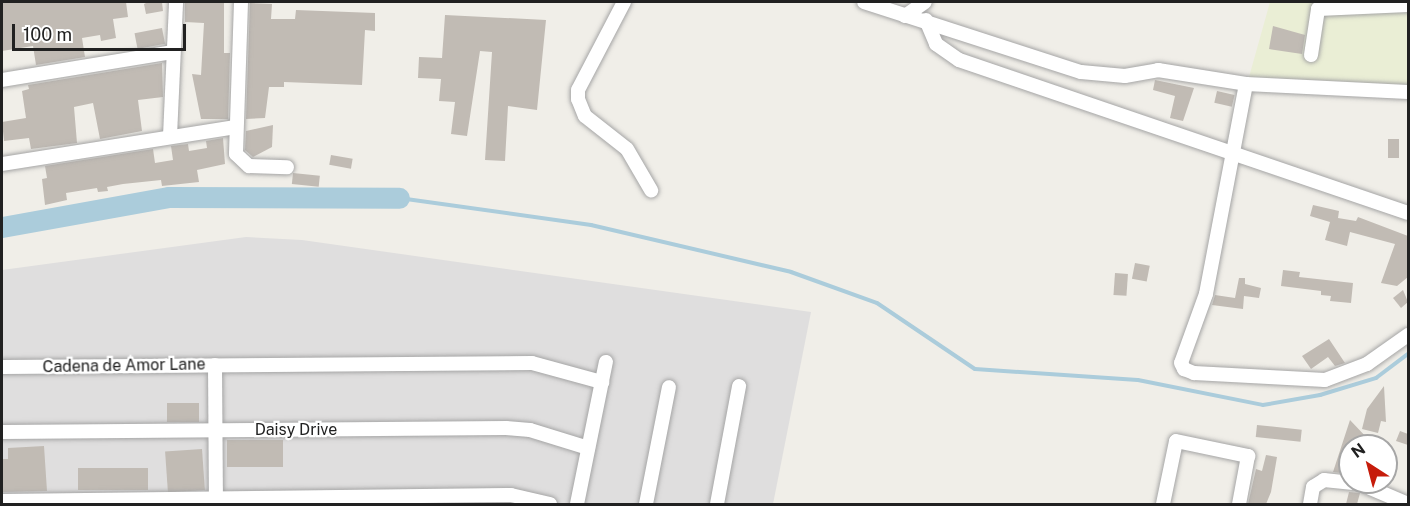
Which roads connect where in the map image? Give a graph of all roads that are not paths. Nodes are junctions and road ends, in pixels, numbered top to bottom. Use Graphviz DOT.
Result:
graph roads {
  1 [pos="176,2"];
  2 [pos="241,2"];
  3 [pos="624,2"];
  4 [pos="864,2"];
  5 [pos="925,2"];
  6 [pos="1408,5"];
  7 [pos="905,16"];
  8 [pos="926,20"];
  9 [pos="173,52"];
  10 [pos="1311,55"];
  11 [pos="2,80"];
  12 [pos="1245,84"];
  13 [pos="1408,92"];
  14 [pos="235,127"];
  15 [pos="170,136"];
  16 [pos="1235,152"];
  17 [pos="2,164"];
  18 [pos="287,167"];
  19 [pos="651,190"];
  20 [pos="1408,213"];
  21 [pos="1408,335"];
  22 [pos="606,362"];
  23 [pos="215,365"];
  24 [pos="2,367"];
  25 [pos="602,382"];
  26 [pos="739,386"];
  27 [pos="669,387"];
  28 [pos="217,430"];
  29 [pos="2,432"];
  30 [pos="588,448"];
  31 [pos="2,501"];
  32 [pos="216,501"];
  33 [pos="1389,501"];
  34 [pos="550,504"];
  35 [pos="577,504"];
  36 [pos="646,504"];
  37 [pos="717,504"];
  38 [pos="1163,504"];
  39 [pos="1239,504"];
  40 [pos="1310,504"];
  41 [pos="1408,504"];
  1 -- 9 [label="street"];
  2 -- 14 [label="street"];
  3 -- 19 [label="street"];
  4 -- 7 [label="street"];
  5 -- 7 [label="street"];
  6 -- 10 [label="street"];
  7 -- 8 [label="street"];
  8 -- 12 [label="street"];
  8 -- 16 [label="street"];
  9 -- 11 [label="street"];
  9 -- 15 [label="street"];
  12 -- 13 [label="street"];
  12 -- 16 [label="street"];
  14 -- 15 [label="street"];
  14 -- 18 [label="street"];
  15 -- 17 [label="street"];
  16 -- 20 [label="street"];
  16 -- 21 [label="street"];
  22 -- 25 [label="street"];
  23 -- 24 [label="street, Cadena de Amor Lane"];
  23 -- 25 [label="street"];
  23 -- 28 [label="street, Cadena de Amor Lane"];
  25 -- 30 [label="street"];
  26 -- 37 [label="street"];
  27 -- 36 [label="street"];
  28 -- 29 [label="street, Daisy Drive"];
  28 -- 30 [label="street, Daisy Drive"];
  28 -- 32 [label="street, Cadena de Amor Lane"];
  30 -- 35 [label="street"];
  31 -- 32 [label="street"];
  32 -- 34 [label="street"];
  33 -- 40 [label="street"];
  33 -- 41 [label="street"];
  38 -- 39 [label="street"];
}
